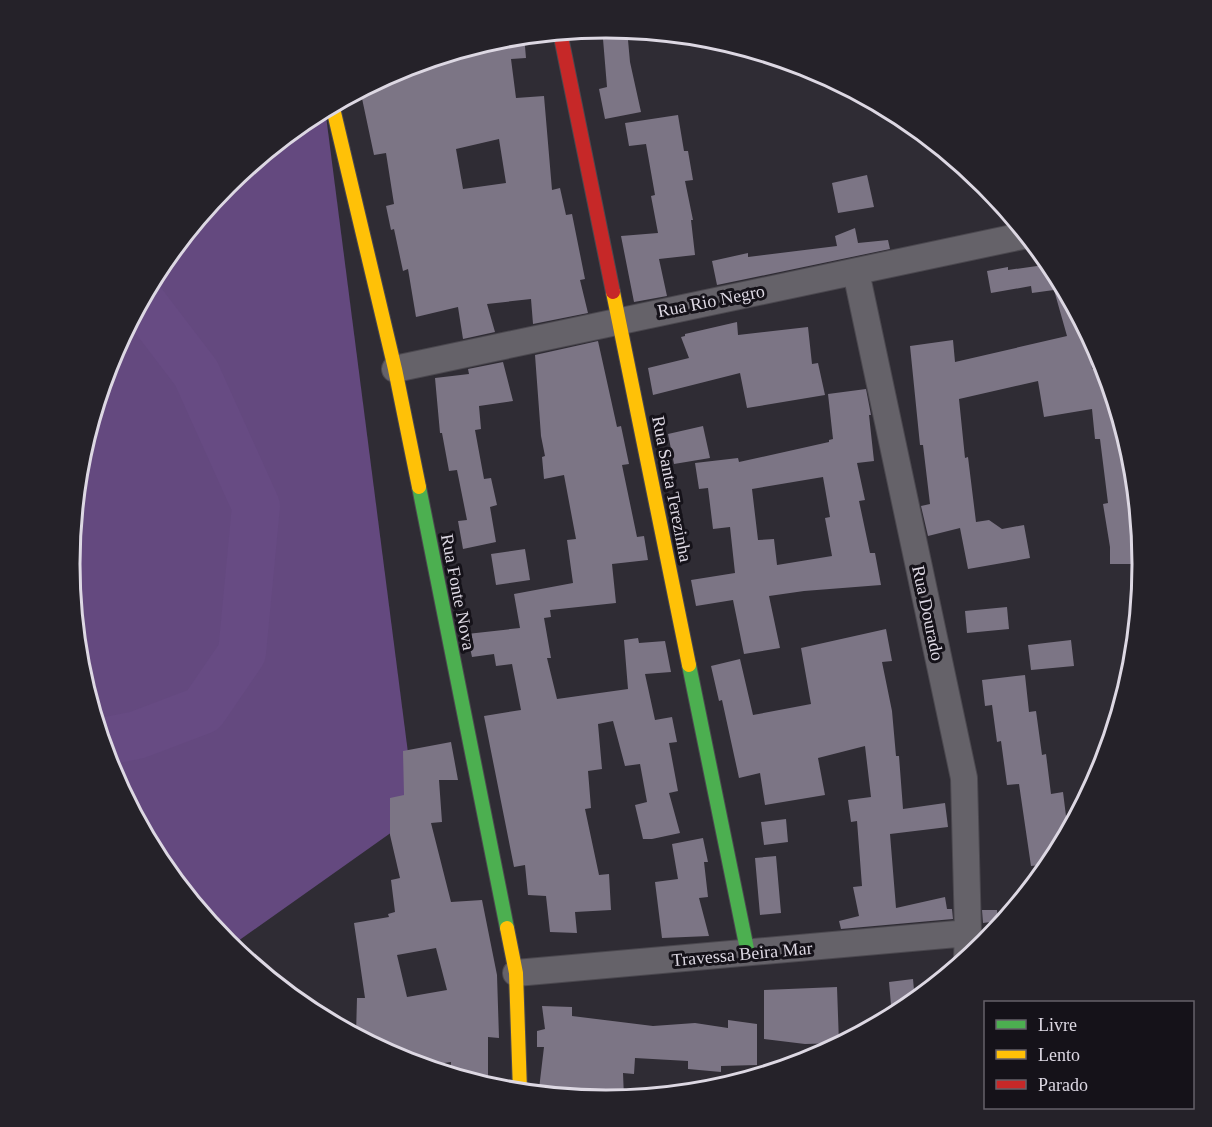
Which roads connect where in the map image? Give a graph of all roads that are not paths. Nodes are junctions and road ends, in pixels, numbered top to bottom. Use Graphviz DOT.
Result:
graph roads {
  1 [pos="562,40"];
  2 [pos="334,113"];
  3 [pos="1018,237"];
  4 [pos="856,272"];
  5 [pos="619,320"];
  6 [pos="395,369"];
  7 [pos="968,945"];
  8 [pos="748,954"];
  9 [pos="516,974"];
  10 [pos="520,1082"];
  1 -- 5 [label="street, Rua Santa Terezinha"];
  2 -- 6 [label="street, Rua Fonte Nova"];
  3 -- 4 [label="street, Rua Rio Negro"];
  4 -- 5 [label="street, Rua Rio Negro"];
  4 -- 7 [label="street, Rua Dourado"];
  5 -- 6 [label="street, Rua Rio Negro"];
  5 -- 8 [label="street, Rua Santa Terezinha"];
  6 -- 9 [label="street, Rua Fonte Nova"];
  7 -- 8 [label="street, Travessa Beira Mar"];
  8 -- 9 [label="street, Travessa Beira Mar"];
  9 -- 10 [label="street, Rua Fonte Nova"];
}
